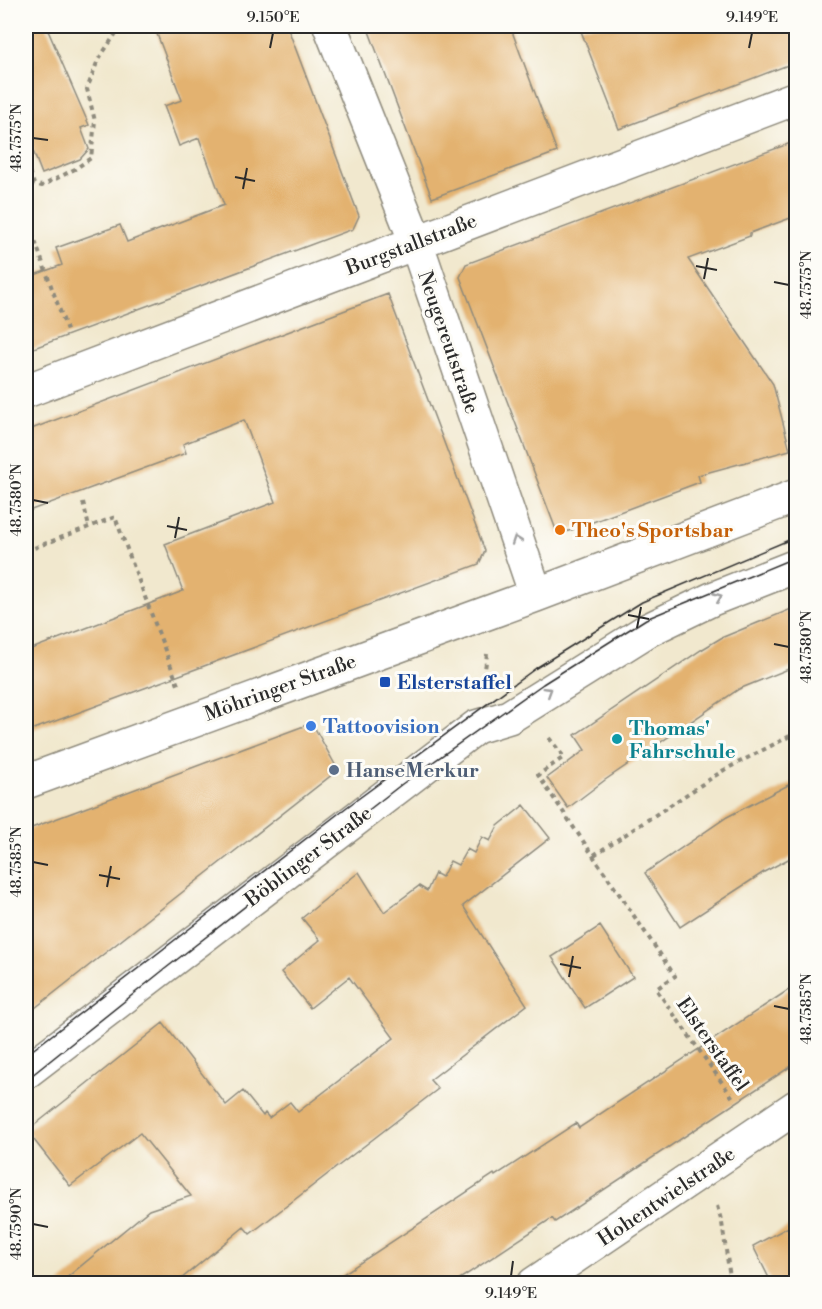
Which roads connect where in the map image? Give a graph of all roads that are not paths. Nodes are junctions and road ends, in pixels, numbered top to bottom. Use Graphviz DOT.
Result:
graph roads {
  1 [pos="330,26"];
  2 [pos="796,98"];
  3 [pos="416,242"];
  4 [pos="26,391"];
  5 [pos="796,496"];
  6 [pos="796,566"];
  7 [pos="536,595"];
  8 [pos="26,782"];
  9 [pos="26,1072"];
  10 [pos="796,1107"];
  11 [pos="534,1284"];
  1 -- 3 [label="street, Neugereutstraße"];
  2 -- 3 [label="street, Burgstallstraße"];
  3 -- 4 [label="street, Burgstallstraße"];
  7 -- 3 [label="street, Neugereutstraße, one-way"];
  5 -- 7 [label="street"];
  9 -- 6 [label="street, Böblinger Straße, one-way"];
  7 -- 8 [label="street, Möhringer Straße"];
  10 -- 11 [label="street, Hohentwielstraße"];
}
